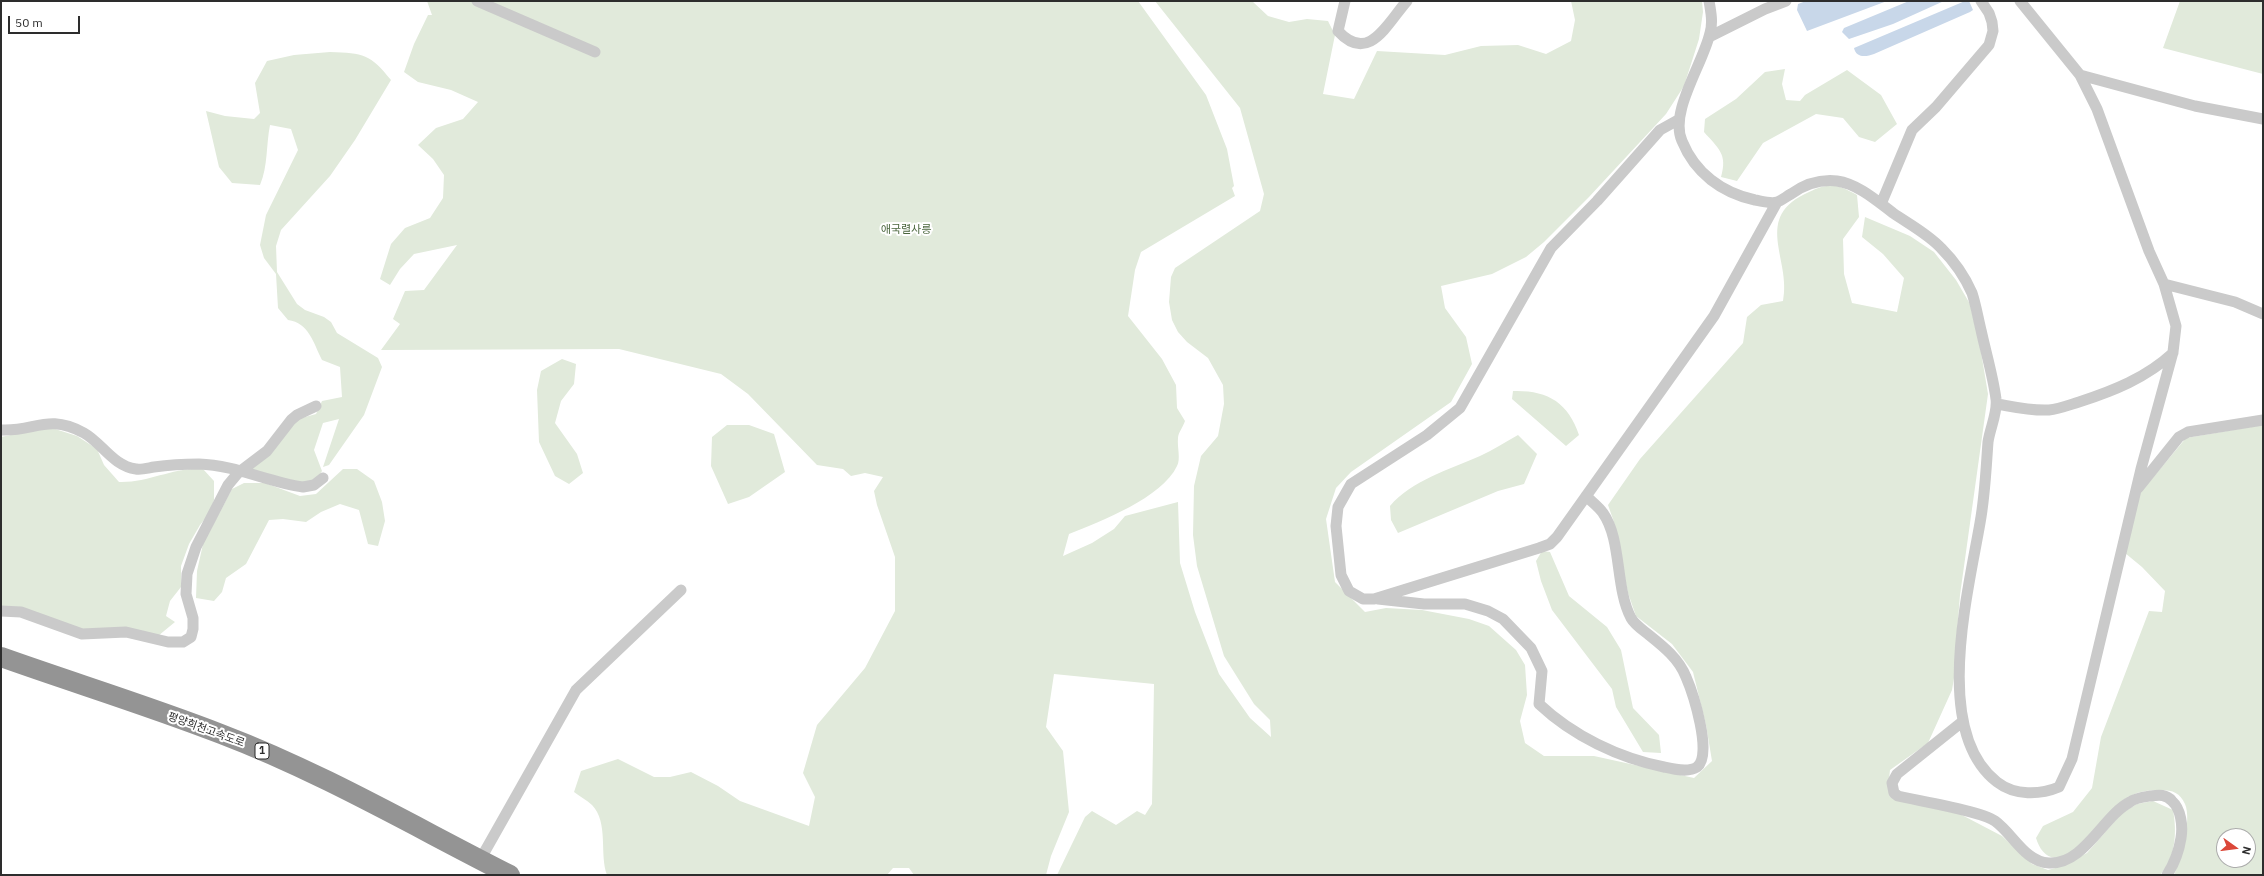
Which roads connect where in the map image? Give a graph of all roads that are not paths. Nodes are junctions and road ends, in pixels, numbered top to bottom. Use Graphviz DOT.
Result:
graph roads {
  1 [pos="477,1"];
  2 [pos="1345,1"];
  3 [pos="1407,1"];
  4 [pos="1710,1"];
  5 [pos="1786,1"];
  6 [pos="1981,1"];
  7 [pos="2020,1"];
  8 [pos="1709,37"];
  9 [pos="595,52"];
  10 [pos="2080,75"];
  11 [pos="2263,119"];
  12 [pos="1678,120"];
  13 [pos="1777,202"];
  14 [pos="1881,204"];
  15 [pos="2164,284"];
  16 [pos="2263,314"];
  17 [pos="2173,352"];
  18 [pos="1997,404"];
  19 [pos="316,406"];
  20 [pos="2263,420"];
  21 [pos="1,430"];
  22 [pos="240,471"];
  23 [pos="323,478"];
  24 [pos="2136,491"];
  25 [pos="1586,496"];
  26 [pos="681,590"];
  27 [pos="1374,599"];
  28 [pos="1,611"];
  29 [pos="1,657"];
  30 [pos="1,666"];
  31 [pos="1962,722"];
  32 [pos="484,868"];
  33 [pos="510,875"];
  34 [pos="2167,875"];
  1 -- 9 [label="street"];
  2 -- 3 [label="street"];
  4 -- 8 [label="street"];
  5 -- 8 [label="street"];
  6 -- 14 [label="street"];
  7 -- 10 [label="street"];
  8 -- 12 [label="street"];
  10 -- 11 [label="street"];
  10 -- 15 [label="street"];
  12 -- 13 [label="street"];
  12 -- 27 [label="street"];
  13 -- 14 [label="street"];
  13 -- 25 [label="street"];
  14 -- 18 [label="street"];
  15 -- 16 [label="street"];
  15 -- 17 [label="street"];
  17 -- 18 [label="street"];
  17 -- 24 [label="street"];
  18 -- 31 [label="street"];
  19 -- 22 [label="street"];
  20 -- 24 [label="street"];
  21 -- 22 [label="street"];
  22 -- 23 [label="street"];
  22 -- 28 [label="street"];
  24 -- 31 [label="street"];
  25 -- 27 [label="street"];
  25 -- 27 [label="street"];
  26 -- 32 [label="street"];
  29 -- 32 [label="highway, 평양희천고속도로 / 1"];
  30 -- 32 [label="highway, 평양희천고속도로 / 1"];
  31 -- 34 [label="street"];
  32 -- 33 [label="highway, 평양희천고속도로 / 1"];
}
